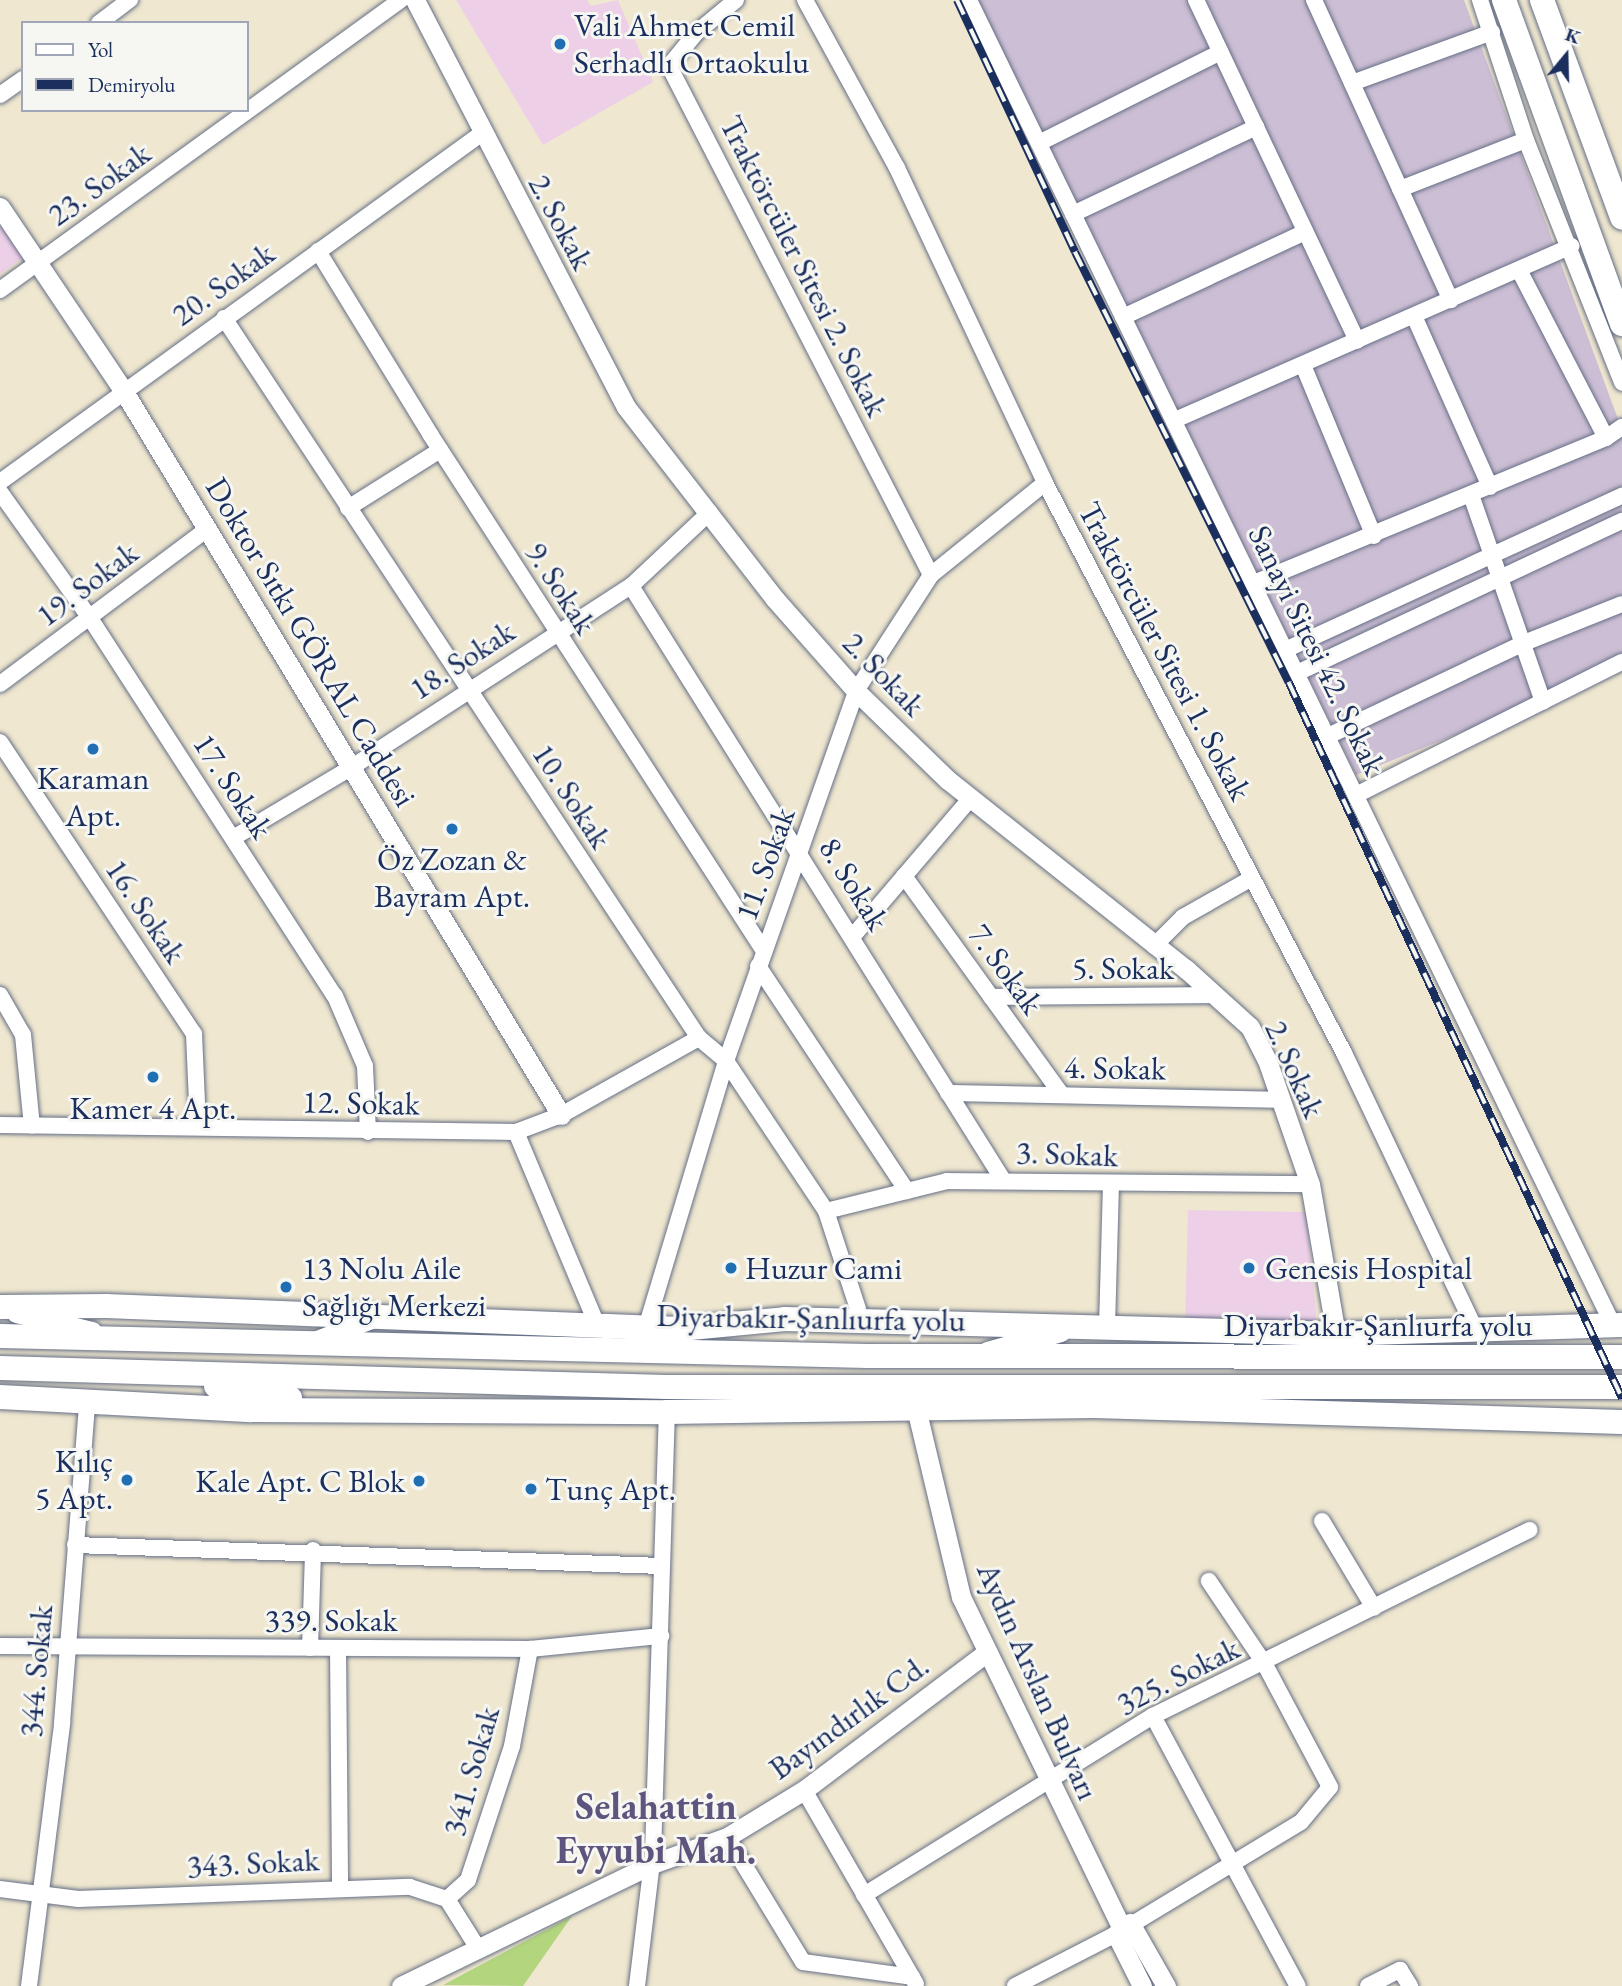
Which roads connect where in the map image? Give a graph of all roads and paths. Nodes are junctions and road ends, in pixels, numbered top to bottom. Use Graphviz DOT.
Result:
graph roads {
  1 [pos="130,0"];
  2 [pos="401,0"];
  3 [pos="415,0"];
  4 [pos="736,0"];
  5 [pos="805,0"];
  6 [pos="970,0"];
  7 [pos="1196,0"];
  8 [pos="1314,0"];
  9 [pos="1480,0"];
  10 [pos="1504,0"];
  11 [pos="1542,0"];
  12 [pos="102,21"];
  13 [pos="1492,32"];
  14 [pos="1221,52"];
  15 [pos="21,80"];
  16 [pos="1352,83"];
  17 [pos="0,95"];
  18 [pos="248,110"];
  19 [pos="246,112"];
  20 [pos="1256,127"];
  21 [pos="481,134"];
  22 [pos="1526,140"];
  23 [pos="1039,143"];
  24 [pos="1400,189"];
  25 [pos="0,207"];
  26 [pos="1073,214"];
  27 [pos="1622,218"];
  28 [pos="1305,232"];
  29 [pos="1572,246"];
  30 [pos="318,251"];
  31 [pos="39,261"];
  32 [pos="1519,270"];
  33 [pos="0,290"];
  34 [pos="1451,300"];
  35 [pos="1414,316"];
  36 [pos="1123,317"];
  37 [pos="224,318"];
  38 [pos="1622,324"];
  39 [pos="1357,341"];
  40 [pos="1303,365"];
  41 [pos="1622,383"];
  42 [pos="123,390"];
  43 [pos="1175,420"];
  44 [pos="1622,427"];
  45 [pos="1606,438"];
  46 [pos="440,450"];
  47 [pos="0,482"];
  48 [pos="1045,483"];
  49 [pos="1490,487"];
  50 [pos="0,492"];
  51 [pos="1471,495"];
  52 [pos="1622,496"];
  53 [pos="348,508"];
  54 [pos="710,512"];
  55 [pos="1622,521"];
  56 [pos="207,528"];
  57 [pos="1374,536"];
  58 [pos="1493,557"];
  59 [pos="931,575"];
  60 [pos="1501,579"];
  61 [pos="1254,583"];
  62 [pos="631,586"];
  63 [pos="1622,604"];
  64 [pos="90,618"];
  65 [pos="556,632"];
  66 [pos="1524,643"];
  67 [pos="1285,650"];
  68 [pos="1622,662"];
  69 [pos="1297,673"];
  70 [pos="0,684"];
  71 [pos="468,689"];
  72 [pos="856,691"];
  73 [pos="1543,702"];
  74 [pos="1328,736"];
  75 [pos="0,741"];
  76 [pos="352,767"];
  77 [pos="1358,794"];
  78 [pos="971,799"];
  79 [pos="233,838"];
  80 [pos="800,852"];
  81 [pos="904,876"];
  82 [pos="1252,878"];
  83 [pos="853,936"];
  84 [pos="1154,946"];
  85 [pos="761,958"];
  86 [pos="0,995"];
  87 [pos="1214,995"];
  88 [pos="991,997"];
  89 [pos="699,1038"];
  90 [pos="726,1061"];
  91 [pos="948,1093"];
  92 [pos="1062,1095"];
  93 [pos="1279,1100"];
  94 [pos="561,1115"];
  95 [pos="0,1125"];
  96 [pos="32,1126"];
  97 [pos="198,1127"];
  98 [pos="368,1132"];
  99 [pos="516,1132"];
  100 [pos="1003,1180"];
  101 [pos="1111,1183"];
  102 [pos="1310,1184"];
  103 [pos="906,1191"];
  104 [pos="826,1211"];
  105 [pos="0,1308"];
  106 [pos="858,1309"];
  107 [pos="378,1316"];
  108 [pos="597,1325"];
  109 [pos="1617,1325"];
  110 [pos="1075,1326"];
  111 [pos="1107,1327"];
  112 [pos="646,1328"];
  113 [pos="1475,1329"];
  114 [pos="1336,1334"];
  115 [pos="0,1336"];
  116 [pos="127,1339"];
  117 [pos="307,1344"];
  118 [pos="980,1354"];
  119 [pos="1622,1357"];
  120 [pos="0,1368"];
  121 [pos="108,1370"];
  122 [pos="1622,1387"];
  123 [pos="1342,1388"];
  124 [pos="0,1397"];
  125 [pos="87,1402"];
  126 [pos="916,1408"];
  127 [pos="368,1409"];
  128 [pos="1221,1409"];
  129 [pos="667,1412"];
  130 [pos="1622,1422"];
  131 [pos="1322,1521"];
  132 [pos="1530,1530"];
  133 [pos="75,1545"];
  134 [pos="313,1550"];
  135 [pos="662,1566"];
  136 [pos="1209,1581"];
  137 [pos="1374,1608"];
  138 [pos="661,1636"];
  139 [pos="0,1646"];
  140 [pos="310,1648"];
  141 [pos="338,1648"];
  142 [pos="530,1649"];
  143 [pos="68,1650"];
  144 [pos="987,1652"];
  145 [pos="1264,1663"];
  146 [pos="1153,1716"];
  147 [pos="1048,1783"];
  148 [pos="804,1790"];
  149 [pos="727,1837"];
  150 [pos="1233,1862"];
  151 [pos="652,1864"];
  152 [pos="340,1886"];
  153 [pos="0,1889"];
  154 [pos="38,1894"];
  155 [pos="864,1895"];
  156 [pos="447,1899"];
  157 [pos="1123,1928"];
  158 [pos="479,1950"];
  159 [pos="425,1979"];
  160 [pos="915,1982"];
  161 [pos="29,1986"];
  162 [pos="401,1986"];
  163 [pos="637,1986"];
  164 [pos="1015,1986"];
  165 [pos="1142,1986"];
  166 [pos="1166,1986"];
  167 [pos="1298,1986"];
  168 [pos="1368,1986"];
  169 [pos="1410,1986"];
  1 -- 12 [label="street"];
  2 -- 18 [label="street, 23. Sokak"];
  3 -- 21 [label="street, 2. Sokak"];
  4 -- 59 [label="street, Traktörcüler Sitesi 2. Sokak"];
  5 -- 48 [label="street, Traktörcüler Sitesi 1. Sokak"];
  6 -- 23 [label="street, Sanayi Sitesi 42. Sokak"];
  7 -- 14 [label="street"];
  8 -- 16 [label="street"];
  9 -- 13 [label="street"];
  10 -- 38 [label="highway"];
  11 -- 27 [label="highway"];
  13 -- 16 [label="street"];
  13 -- 22 [label="street"];
  14 -- 20 [label="street"];
  14 -- 23 [label="street"];
  15 -- 17 [label="street"];
  16 -- 24 [label="street"];
  19 -- 31 [label="street, 23. Sokak"];
  20 -- 26 [label="street"];
  20 -- 28 [label="street"];
  21 -- 30 [label="street, 20. Sokak"];
  21 -- 54 [label="street, 2. Sokak"];
  22 -- 24 [label="street"];
  22 -- 29 [label="street"];
  23 -- 26 [label="street, Sanayi Sitesi 42. Sokak"];
  24 -- 34 [label="street"];
  25 -- 31 [label="street, Doktor Sıtkı GÖRAL Caddesi"];
  26 -- 36 [label="street, Sanayi Sitesi 42. Sokak"];
  28 -- 36 [label="street"];
  28 -- 39 [label="street"];
  29 -- 32 [label="street"];
  29 -- 41 [label="street"];
  30 -- 37 [label="street, 20. Sokak"];
  30 -- 46 [label="street, 9. Sokak"];
  31 -- 33 [label="street, 23. Sokak"];
  31 -- 42 [label="street, Doktor Sıtkı GÖRAL Caddesi"];
  32 -- 34 [label="street"];
  32 -- 45 [label="street"];
  34 -- 35 [label="street"];
  35 -- 39 [label="street"];
  35 -- 49 [label="street"];
  36 -- 43 [label="street, Sanayi Sitesi 42. Sokak"];
  37 -- 42 [label="street, 20. Sokak"];
  37 -- 53 [label="street, 10. Sokak"];
  39 -- 40 [label="street"];
  40 -- 43 [label="street"];
  40 -- 57 [label="street"];
  42 -- 47 [label="street, 20. Sokak"];
  42 -- 56 [label="street, Doktor Sıtkı GÖRAL Caddesi"];
  43 -- 61 [label="street, Sanayi Sitesi 42. Sokak"];
  44 -- 45 [label="street"];
  45 -- 49 [label="street"];
  46 -- 53 [label="street"];
  46 -- 65 [label="street, 9. Sokak"];
  48 -- 59 [label="street, 11. Sokak"];
  48 -- 82 [label="street, Traktörcüler Sitesi 1. Sokak"];
  49 -- 51 [label="street"];
  50 -- 64 [label="street, 17. Sokak"];
  51 -- 57 [label="street"];
  51 -- 58 [label="street"];
  52 -- 58 [label="street"];
  53 -- 71 [label="street, 10. Sokak"];
  54 -- 62 [label="street, 18. Sokak"];
  54 -- 72 [label="street, 2. Sokak"];
  55 -- 60 [label="street"];
  56 -- 64 [label="street, 19. Sokak"];
  56 -- 76 [label="street, Doktor Sıtkı GÖRAL Caddesi"];
  57 -- 61 [label="street"];
  58 -- 60 [label="street"];
  58 -- 67 [label="street"];
  59 -- 72 [label="street, 11. Sokak"];
  60 -- 66 [label="street"];
  60 -- 69 [label="street"];
  61 -- 67 [label="street, Sanayi Sitesi 42. Sokak"];
  62 -- 65 [label="street, 18. Sokak"];
  62 -- 80 [label="street, 8. Sokak"];
  63 -- 66 [label="street"];
  64 -- 70 [label="street, 19. Sokak"];
  64 -- 79 [label="street, 17. Sokak"];
  65 -- 71 [label="street, 18. Sokak"];
  65 -- 85 [label="street, 9. Sokak"];
  66 -- 73 [label="street"];
  66 -- 74 [label="street"];
  67 -- 69 [label="street, Sanayi Sitesi 42. Sokak"];
  68 -- 73 [label="street"];
  69 -- 74 [label="street, Sanayi Sitesi 42. Sokak"];
  71 -- 76 [label="street, 18. Sokak"];
  71 -- 89 [label="street, 10. Sokak"];
  72 -- 78 [label="street, 2. Sokak"];
  72 -- 80 [label="street, 11. Sokak"];
  73 -- 77 [label="street"];
  74 -- 77 [label="street, Sanayi Sitesi 42. Sokak"];
  75 -- 97 [label="street, 16. Sokak"];
  76 -- 79 [label="street, 18. Sokak"];
  76 -- 94 [label="street, Doktor Sıtkı GÖRAL Caddesi"];
  77 -- 109 [label="street, Sanayi Sitesi 42. Sokak"];
  78 -- 81 [label="street"];
  78 -- 84 [label="street, 2. Sokak"];
  79 -- 98 [label="street, 17. Sokak"];
  80 -- 83 [label="street, 8. Sokak"];
  80 -- 85 [label="street, 11. Sokak"];
  81 -- 83 [label="street"];
  81 -- 88 [label="street, 7. Sokak"];
  82 -- 84 [label="street"];
  82 -- 113 [label="street, Traktörcüler Sitesi 1. Sokak"];
  83 -- 91 [label="street, 8. Sokak"];
  84 -- 87 [label="street, 2. Sokak"];
  85 -- 90 [label="street, 11. Sokak"];
  85 -- 103 [label="street, 9. Sokak"];
  86 -- 96 [label="street"];
  87 -- 88 [label="street, 5. Sokak"];
  87 -- 93 [label="street, 2. Sokak"];
  88 -- 92 [label="street, 7. Sokak"];
  89 -- 90 [label="street, 10. Sokak"];
  89 -- 94 [label="street, 12. Sokak"];
  90 -- 104 [label="street, 10. Sokak"];
  90 -- 112 [label="street, 11. Sokak"];
  91 -- 92 [label="street, 4. Sokak"];
  91 -- 100 [label="street, 8. Sokak"];
  92 -- 93 [label="street, 4. Sokak"];
  93 -- 102 [label="street, 2. Sokak"];
  94 -- 99 [label="street, 12. Sokak"];
  95 -- 96 [label="street, 12. Sokak"];
  96 -- 97 [label="street, 12. Sokak"];
  97 -- 98 [label="street, 12. Sokak"];
  98 -- 99 [label="street, 12. Sokak"];
  99 -- 108 [label="street"];
  100 -- 101 [label="street, 3. Sokak"];
  100 -- 103 [label="street, 3. Sokak"];
  101 -- 102 [label="street, 3. Sokak"];
  101 -- 111 [label="street"];
  102 -- 114 [label="street, 2. Sokak"];
  103 -- 104 [label="street, 3. Sokak"];
  104 -- 106 [label="street, 10. Sokak"];
  105 -- 107 [label="highway"];
  105 -- 116 [label="street"];
  107 -- 108 [label="highway"];
  107 -- 117 [label="street"];
  108 -- 112 [label="highway"];
  109 -- 113 [label="highway"];
  110 -- 111 [label="highway"];
  110 -- 112 [label="highway"];
  110 -- 118 [label="main road"];
  111 -- 114 [label="highway"];
  113 -- 114 [label="highway"];
  115 -- 116 [label="highway, Diyarbakır-Şanlıurfa yolu"];
  116 -- 117 [label="highway, Diyarbakır-Şanlıurfa yolu"];
  117 -- 118 [label="highway, Diyarbakır-Şanlıurfa yolu"];
  118 -- 119 [label="highway, Diyarbakır-Şanlıurfa yolu"];
  120 -- 121 [label="highway"];
  121 -- 123 [label="highway"];
  121 -- 127 [label="highway"];
  122 -- 123 [label="highway"];
  123 -- 128 [label="highway"];
  124 -- 125 [label="highway"];
  125 -- 127 [label="highway"];
  125 -- 133 [label="street, 344. Sokak"];
  126 -- 128 [label="highway"];
  126 -- 129 [label="highway"];
  126 -- 144 [label="street, Aydın Arslan Bulvarı"];
  127 -- 129 [label="highway"];
  128 -- 130 [label="highway"];
  129 -- 135 [label="street"];
  131 -- 137 [label="street"];
  132 -- 137 [label="street, 325. Sokak"];
  133 -- 134 [label="street"];
  133 -- 143 [label="street, 344. Sokak"];
  134 -- 135 [label="street"];
  134 -- 140 [label="street"];
  135 -- 138 [label="street"];
  136 -- 145 [label="street"];
  137 -- 145 [label="street, 325. Sokak"];
  138 -- 142 [label="street, 339. Sokak"];
  138 -- 151 [label="street"];
  139 -- 143 [label="street, 339. Sokak"];
  140 -- 141 [label="street, 339. Sokak"];
  140 -- 143 [label="street, 339. Sokak"];
  141 -- 142 [label="street, 339. Sokak"];
  141 -- 152 [label="street"];
  142 -- 156 [label="street, 341. Sokak"];
  143 -- 154 [label="street, 344. Sokak"];
  144 -- 147 [label="street, Aydın Arslan Bulvarı"];
  144 -- 148 [label="street, Bayındırlık Cd."];
  145 -- 146 [label="street, 325. Sokak"];
  145 -- 150 [label="street"];
  146 -- 147 [label="street, 325. Sokak"];
  146 -- 150 [label="street"];
  147 -- 155 [label="street, 325. Sokak"];
  147 -- 157 [label="street, Aydın Arslan Bulvarı"];
  148 -- 149 [label="street, Bayındırlık Cd."];
  148 -- 155 [label="street"];
  149 -- 151 [label="street, Bayındırlık Cd."];
  149 -- 160 [label="street"];
  150 -- 157 [label="street"];
  150 -- 167 [label="street"];
  151 -- 158 [label="street, Bayındırlık Cd."];
  151 -- 163 [label="street"];
  152 -- 154 [label="street, 343. Sokak"];
  152 -- 156 [label="street, 343. Sokak"];
  153 -- 154 [label="street, 343. Sokak"];
  154 -- 161 [label="street, 344. Sokak"];
  155 -- 160 [label="street"];
  156 -- 158 [label="street"];
  157 -- 164 [label="street"];
  157 -- 165 [label="street"];
  157 -- 166 [label="street, Aydın Arslan Bulvarı"];
  158 -- 159 [label="street, Bayındırlık Cd."];
  159 -- 162 [label="street, Bayındırlık Cd."];
  168 -- 169 [label="street"];
}
